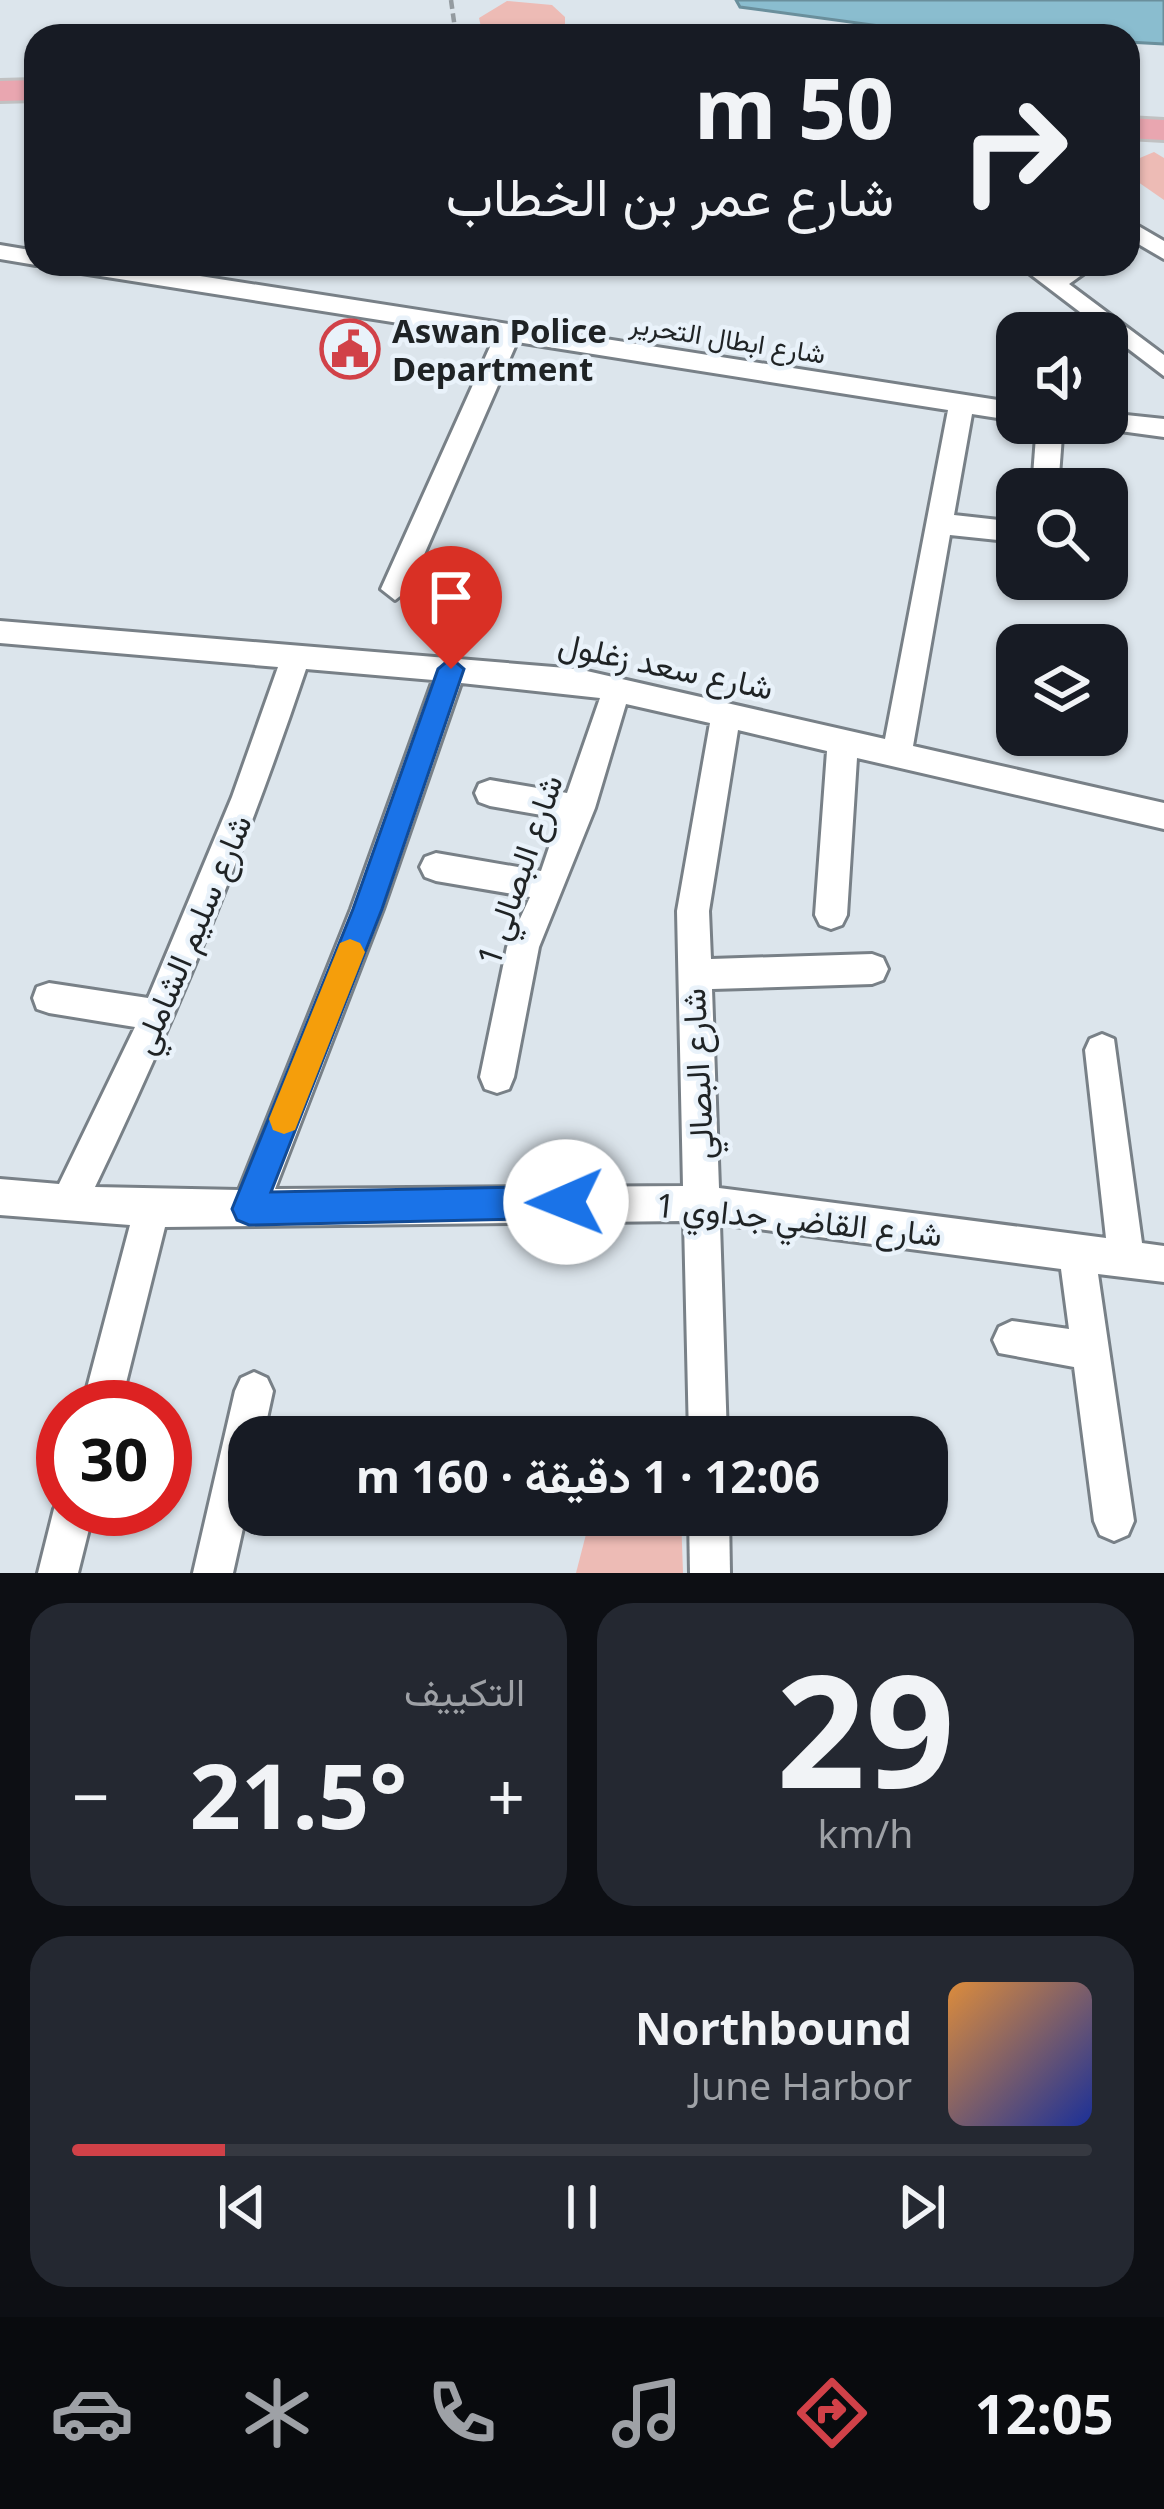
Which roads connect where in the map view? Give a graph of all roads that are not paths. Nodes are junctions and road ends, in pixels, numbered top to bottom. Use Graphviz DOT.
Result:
graph roads {
  1 [pos="149,276"];
  2 [pos="1044,276"];
  3 [pos="1065,276"];
  4 [pos="1053,283"];
  5 [pos="508,334"];
  6 [pos="1164,368"];
  7 [pos="961,405"];
  8 [pos="996,409"];
  9 [pos="1128,424"];
  10 [pos="1164,428"];
  11 [pos="939,524"];
  12 [pos="996,530"];
  13 [pos="395,590"];
  14 [pos="0,632"];
  15 [pos="296,657"];
  16 [pos="451,669"];
  17 [pos="617,689"];
  18 [pos="726,714"];
  19 [pos="843,740"];
  20 [pos="897,752"];
  21 [pos="490,793"];
  22 [pos="580,808"];
  23 [pos="1164,816"];
  24 [pos="436,866"];
  25 [pos="551,887"];
  26 [pos="831,915"];
  27 [pos="872,969"];
  28 [pos="692,975"];
  29 [pos="50,998"];
  30 [pos="159,1016"];
  31 [pos="1102,1050"];
  32 [pos="497,1077"];
  33 [pos="0,1197"];
  34 [pos="68,1204"];
  35 [pos="703,1204"];
  36 [pos="249,1209"];
  37 [pos="152,1210"];
  38 [pos="1077,1251"];
  39 [pos="1126,1258"];
  40 [pos="1164,1264"];
  41 [pos="1012,1340"];
  42 [pos="1091,1351"];
  43 [pos="108,1380"];
  44 [pos="254,1390"];
  45 [pos="708,1416"];
  46 [pos="1114,1521"];
  47 [pos="67,1536"];
  48 [pos="710,1536"];
  49 [pos="58,1573"];
  50 [pos="213,1573"];
  51 [pos="710,1573"];
  1 -- 5 [label="street, شارع ابطال التحرير"];
  2 -- 4 [label="street"];
  3 -- 4 [label="street"];
  4 -- 6 [label="street"];
  5 -- 7 [label="street, شارع ابطال التحرير"];
  5 -- 13 [label="street"];
  7 -- 8 [label="street, شارع ابطال التحرير"];
  7 -- 11 [label="street"];
  9 -- 10 [label="street"];
  11 -- 12 [label="street"];
  11 -- 20 [label="street"];
  14 -- 15 [label="street, شارع سعد زغلول"];
  15 -- 16 [label="street, شارع سعد زغلول"];
  15 -- 30 [label="street, شارع سليم الشاملي"];
  16 -- 17 [label="street, شارع سعد زغلول"];
  16 -- 36 [label="street"];
  17 -- 18 [label="street, شارع سعد زغلول"];
  17 -- 22 [label="street, شارع البصالي 1"];
  18 -- 19 [label="street, شارع سعد زغلول"];
  18 -- 28 [label="street, شارع البصالي"];
  19 -- 20 [label="street, شارع سعد زغلول"];
  19 -- 26 [label="street"];
  20 -- 23 [label="street, شارع سعد زغلول"];
  21 -- 22 [label="street"];
  22 -- 25 [label="street, شارع البصالي 1"];
  24 -- 25 [label="street"];
  25 -- 32 [label="street, شارع البصالي 1"];
  27 -- 28 [label="street"];
  28 -- 35 [label="street, شارع البصالي"];
  29 -- 30 [label="street"];
  30 -- 34 [label="street, شارع سليم الشاملي"];
  31 -- 39 [label="street"];
  33 -- 34 [label="street, شارع القاضي جداوي 1"];
  34 -- 37 [label="street, شارع القاضي جداوي 1"];
  35 -- 36 [label="street, شارع القاضي جداوي 1"];
  35 -- 38 [label="street, شارع القاضي جداوي 1"];
  35 -- 45 [label="street, شارع البصالي"];
  36 -- 37 [label="street, شارع القاضي جداوي 1"];
  37 -- 43 [label="street"];
  38 -- 39 [label="street, شارع القاضي جداوي 1"];
  38 -- 42 [label="street"];
  39 -- 40 [label="street, شارع القاضي جداوي 1"];
  41 -- 42 [label="street"];
  42 -- 46 [label="street"];
  44 -- 50 [label="street"];
  47 -- 49 [label="street"];
  48 -- 51 [label="street"];
}
